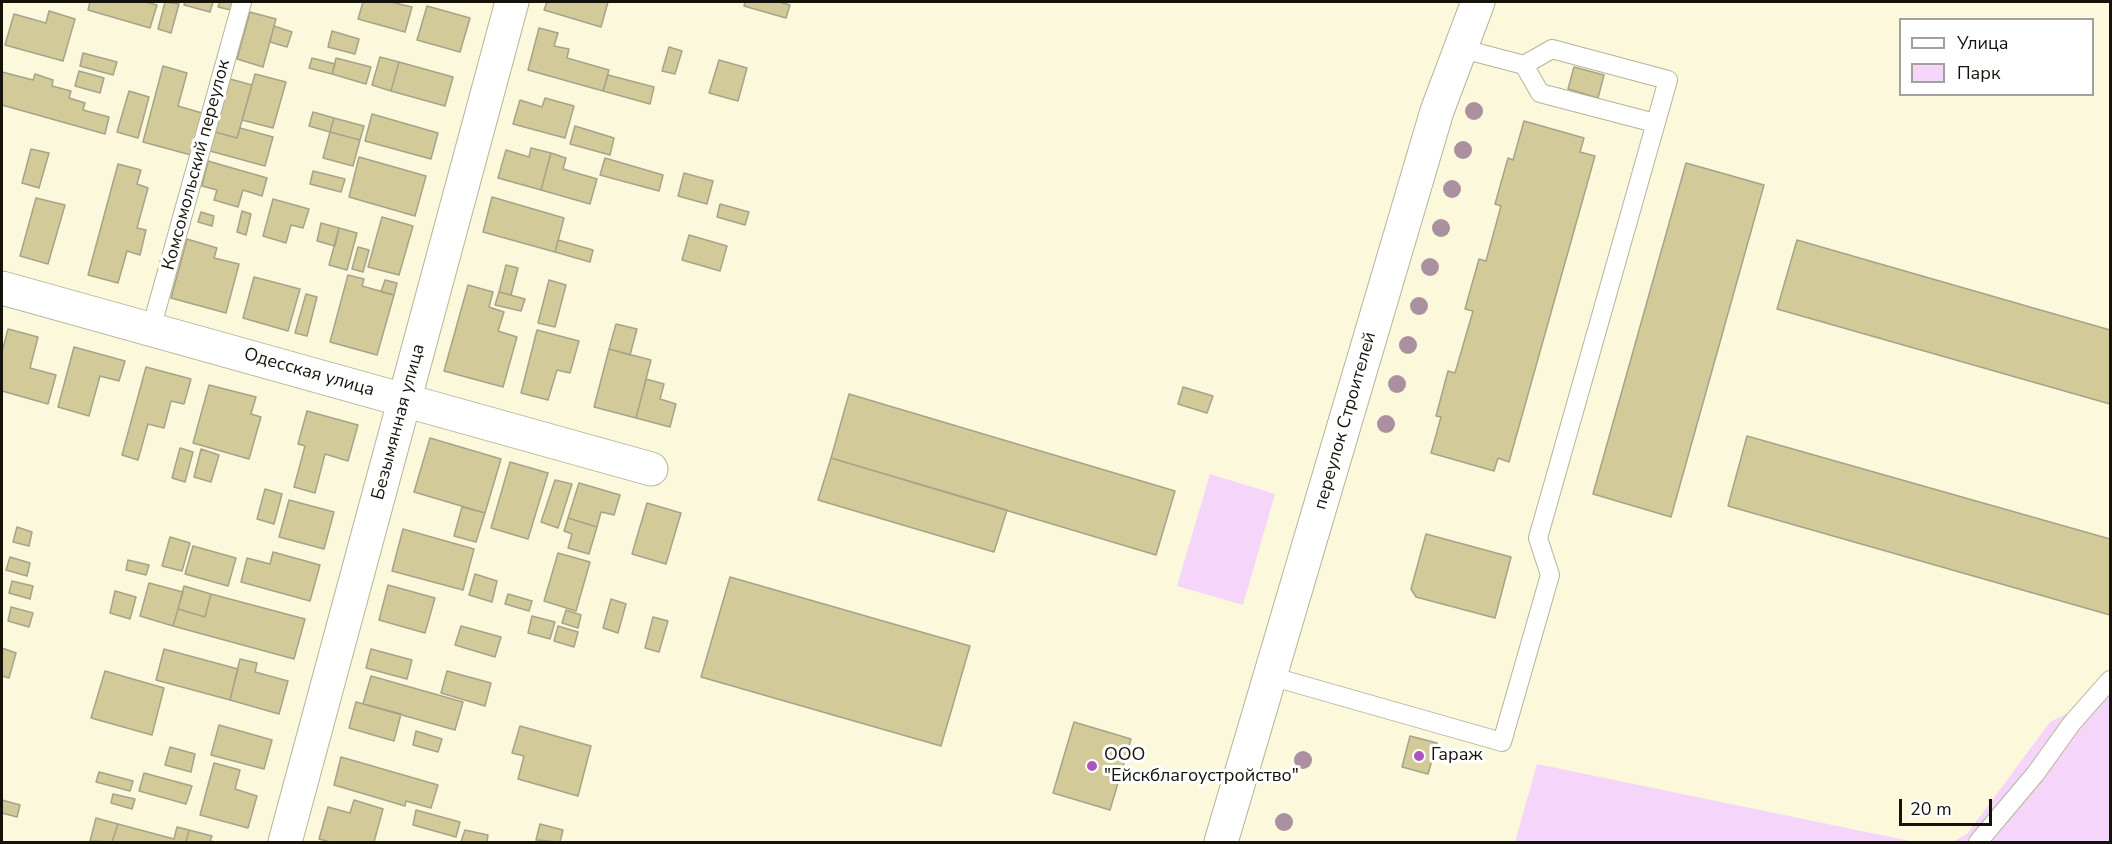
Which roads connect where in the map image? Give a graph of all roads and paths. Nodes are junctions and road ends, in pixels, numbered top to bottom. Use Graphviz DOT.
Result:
graph roads {
  1 [pos="242,2"];
  2 [pos="512,2"];
  3 [pos="1478,2"];
  4 [pos="1459,48"];
  5 [pos="1524,65"];
  6 [pos="1656,123"];
  7 [pos="2,288"];
  8 [pos="152,329"];
  9 [pos="405,400"];
  10 [pos="651,469"];
  11 [pos="1270,676"];
  12 [pos="2110,680"];
  13 [pos="285,843"];
  14 [pos="1221,843"];
  15 [pos="1978,843"];
  1 -- 8 [label="lane, Комсомольский переулок"];
  2 -- 9 [label="street, Безымянная улица"];
  3 -- 4 [label="street, переулок Строителей"];
  4 -- 5 [label="lane"];
  4 -- 11 [label="street, переулок Строителей"];
  5 -- 6 [label="lane"];
  5 -- 6 [label="lane"];
  6 -- 11 [label="lane"];
  7 -- 8 [label="street, Одесская улица"];
  8 -- 9 [label="street, Одесская улица"];
  9 -- 10 [label="street, Одесская улица"];
  9 -- 13 [label="street, Безымянная улица"];
  11 -- 14 [label="street, переулок Строителей"];
  12 -- 15 [label="lane"];
}
